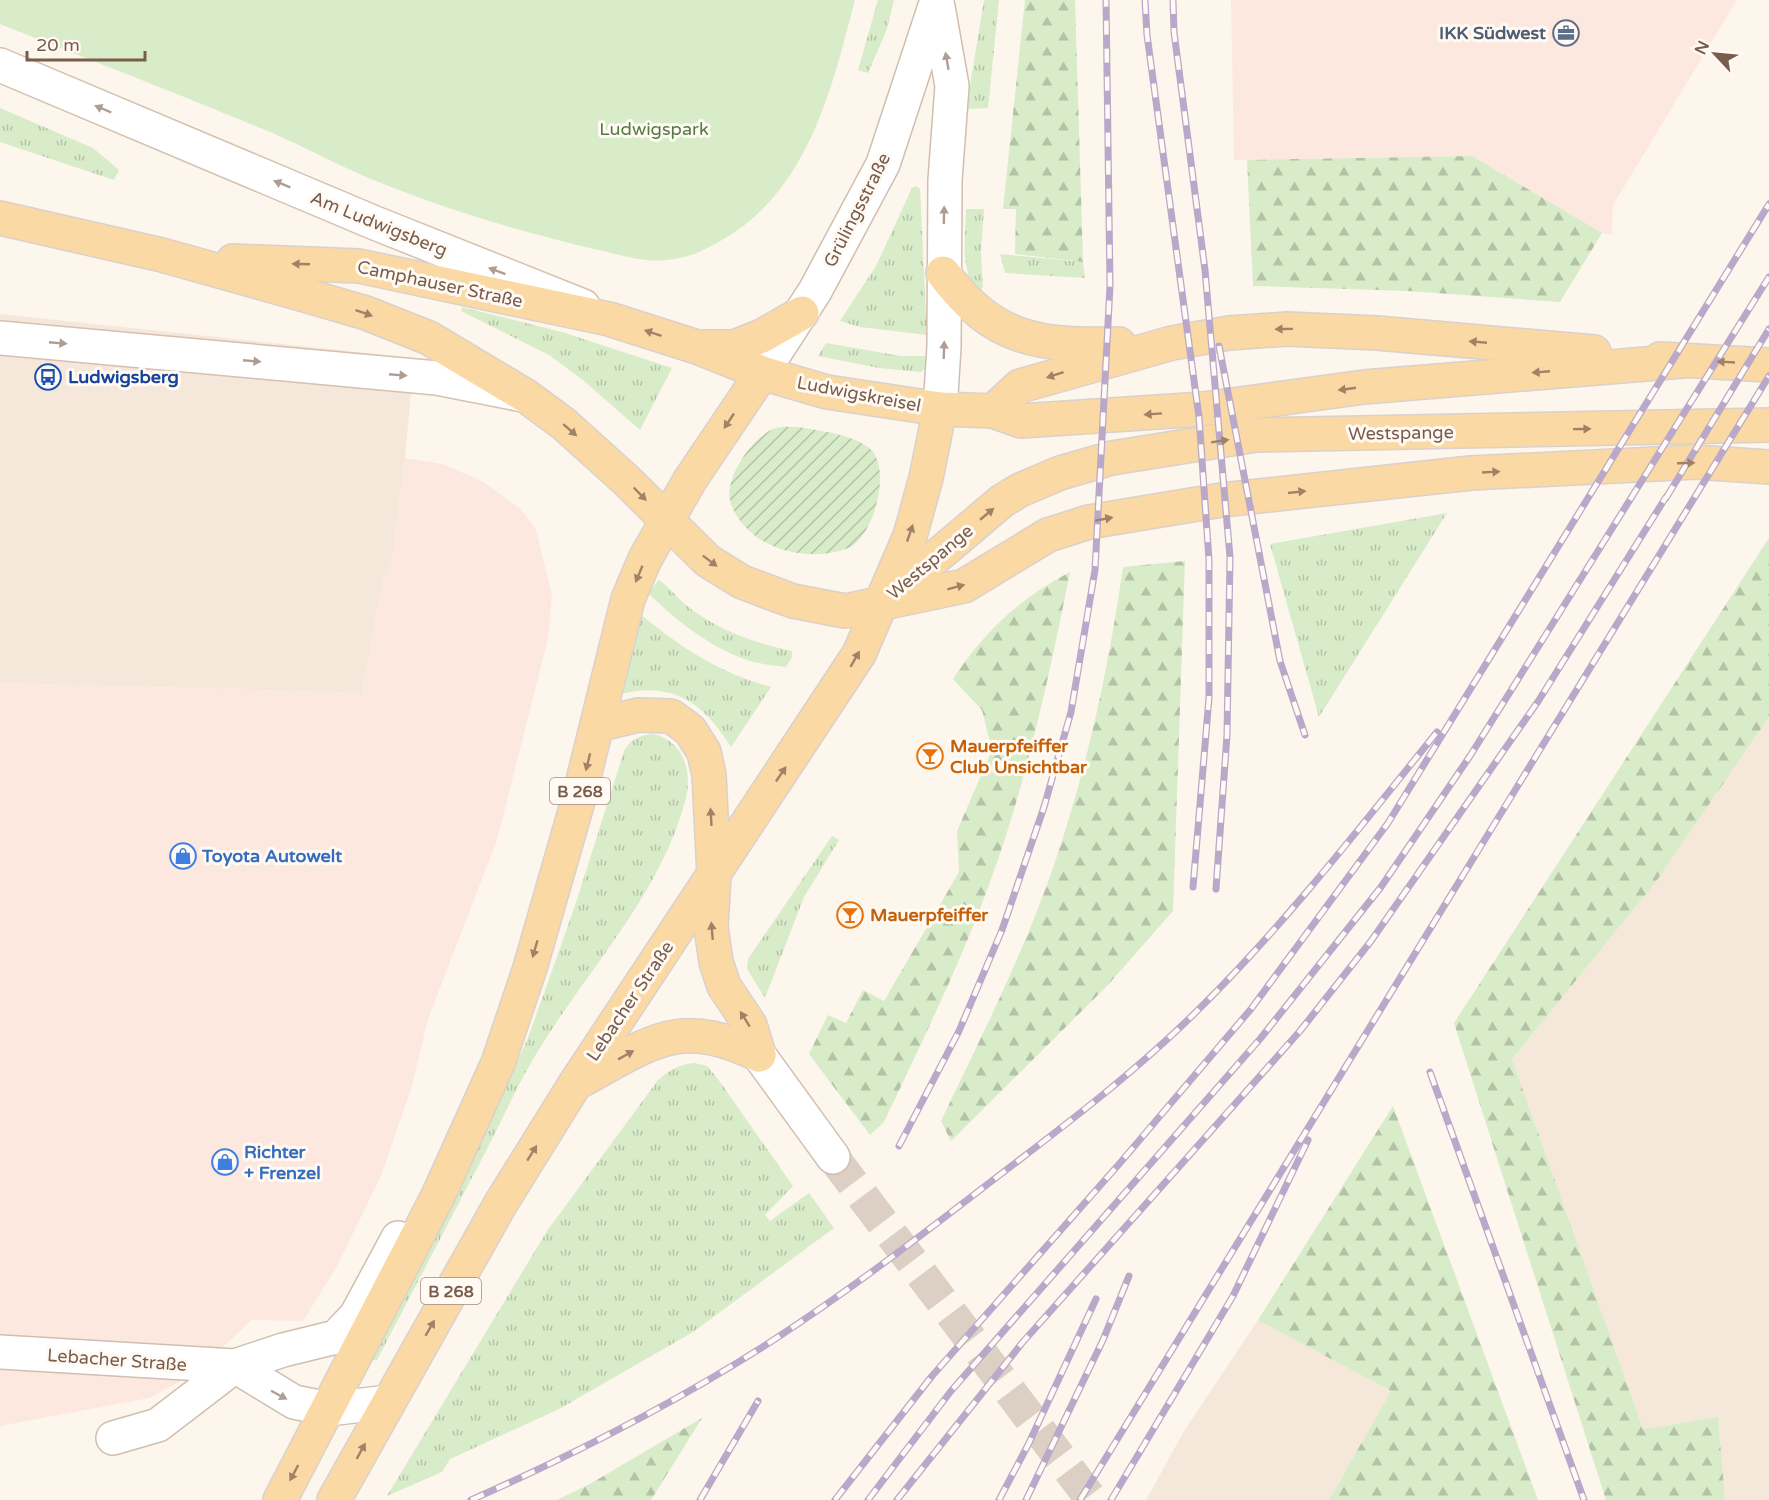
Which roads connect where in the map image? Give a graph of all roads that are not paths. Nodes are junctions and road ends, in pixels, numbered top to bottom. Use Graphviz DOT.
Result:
graph roads {
  1 [pos="937,1"];
  2 [pos="0,65"];
  3 [pos="0,218"];
  4 [pos="162,255"];
  5 [pos="943,273"];
  6 [pos="802,313"];
  7 [pos="609,319"];
  8 [pos="0,338"];
  9 [pos="1172,343"];
  10 [pos="697,347"];
  11 [pos="1683,361"];
  12 [pos="1769,365"];
  13 [pos="762,373"];
  14 [pos="526,396"];
  15 [pos="940,409"];
  16 [pos="993,411"];
  17 [pos="1769,425"];
  18 [pos="1769,467"];
  19 [pos="666,522"];
  20 [pos="879,606"];
  21 [pos="597,725"];
  22 [pos="714,875"];
  23 [pos="759,1055"];
  24 [pos="575,1084"];
  25 [pos="477,1109"];
  26 [pos="833,1157"];
  27 [pos="0,1352"];
  28 [pos="235,1366"];
  29 [pos="388,1402"];
  30 [pos="329,1409"];
  31 [pos="113,1438"];
  32 [pos="280,1500"];
  33 [pos="334,1500"];
  5 -- 1 [label="street, Grülingsstraße, one-way"];
  1 -- 6 [label="street, Grülingsstraße"];
  7 -- 2 [label="street, Am Ludwigsberg, one-way"];
  3 -- 4 [label="main road, Camphauser Straße"];
  7 -- 4 [label="main road, Camphauser Straße, one-way"];
  4 -- 14 [label="main road, Camphauser Straße, one-way"];
  5 -- 9 [label="main road"];
  15 -- 5 [label="street, Grülingsstraße, one-way"];
  6 -- 10 [label="main road"];
  6 -- 13 [label="street, Grülingsstraße"];
  10 -- 7 [label="main road, Am Ludwigsberg, one-way"];
  8 -- 14 [label="street, one-way"];
  11 -- 9 [label="main road, one-way"];
  9 -- 16 [label="main road, one-way"];
  10 -- 13 [label="main road, Am Ludwigsberg"];
  12 -- 11 [label="main road, one-way"];
  11 -- 16 [label="main road, one-way"];
  13 -- 15 [label="main road, Ludwigskreisel"];
  13 -- 19 [label="main road, one-way"];
  14 -- 19 [label="main road, one-way"];
  15 -- 16 [label="main road"];
  20 -- 15 [label="main road, Ludwigskreisel, one-way"];
  20 -- 17 [label="main road, Westspange, one-way"];
  20 -- 18 [label="main road, Westspange, one-way"];
  19 -- 20 [label="main road, one-way"];
  19 -- 21 [label="main road, Lebacher Straße / B 268, one-way"];
  22 -- 20 [label="main road, Lebacher Straße / B 268, one-way"];
  22 -- 21 [label="main road, one-way"];
  21 -- 25 [label="main road, Lebacher Straße / B 268, one-way"];
  23 -- 22 [label="main road, one-way"];
  22 -- 24 [label="main road, Lebacher Straße / B 268"];
  24 -- 23 [label="main road, one-way"];
  23 -- 26 [label="street"];
  29 -- 24 [label="main road, Lebacher Straße / B 268, one-way"];
  25 -- 28 [label="street, Lebacher Straße"];
  25 -- 30 [label="main road, Lebacher Straße / B 268"];
  27 -- 28 [label="street, Lebacher Straße"];
  28 -- 30 [label="street, Lebacher Straße, one-way"];
  28 -- 31 [label="street"];
  29 -- 30 [label="street, Lebacher Straße"];
  33 -- 29 [label="main road, Lebacher Straße / B 268, one-way"];
  30 -- 32 [label="main road, Lebacher Straße / B 268, one-way"];
}
